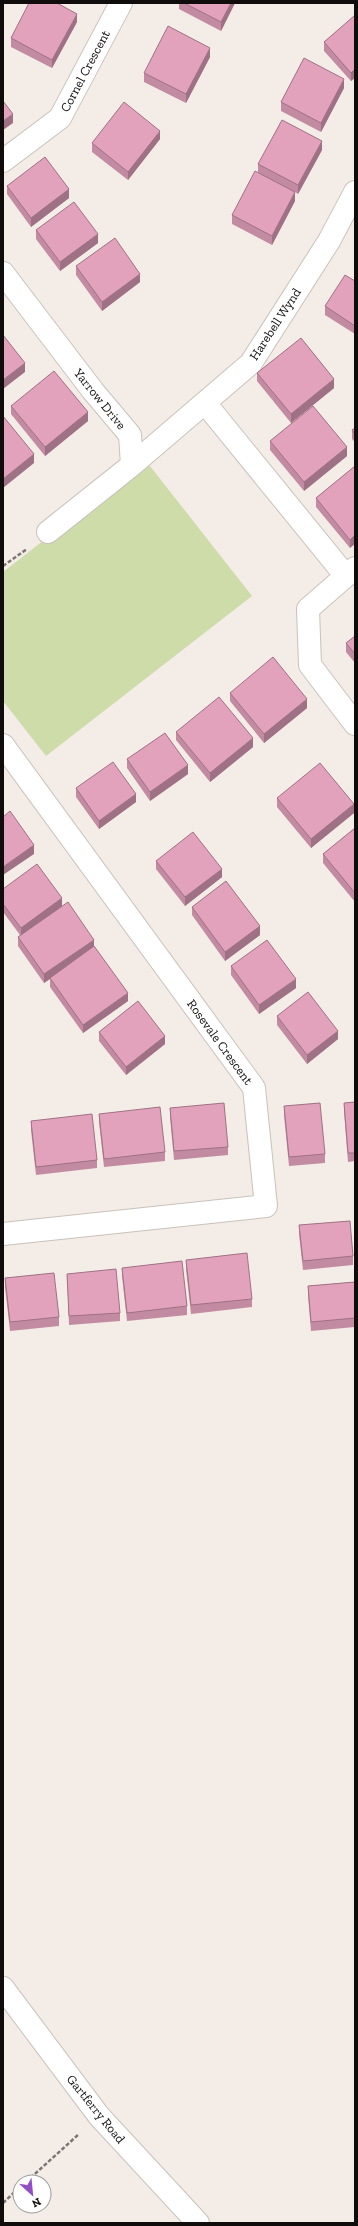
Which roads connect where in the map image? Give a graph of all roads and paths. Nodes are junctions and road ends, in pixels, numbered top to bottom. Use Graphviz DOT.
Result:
graph roads {
  1 [pos="122,3"];
  2 [pos="3,161"];
  3 [pos="355,192"];
  4 [pos="3,273"];
  5 [pos="205,403"];
  6 [pos="132,465"];
  7 [pos="48,532"];
  8 [pos="350,572"];
  9 [pos="355,724"];
  10 [pos="3,745"];
  11 [pos="3,1234"];
  12 [pos="3,1988"];
  13 [pos="99,2116"];
  14 [pos="35,2174"];
  15 [pos="12,2195"];
  16 [pos="3,2203"];
  17 [pos="198,2223"];
  1 -- 2 [label="street, Cornel Crescent"];
  3 -- 5 [label="street, Harebell Wynd"];
  4 -- 6 [label="street, Yarrow Drive"];
  5 -- 6 [label="street, Harebell Wynd"];
  5 -- 8 [label="street"];
  6 -- 7 [label="street"];
  8 -- 9 [label="street"];
  10 -- 11 [label="street, Rosevale Crescent"];
  12 -- 13 [label="street, Gartferry Road"];
  13 -- 14 [label="path"];
  13 -- 17 [label="street, Gartferry Road"];
  15 -- 16 [label="path"];
}
